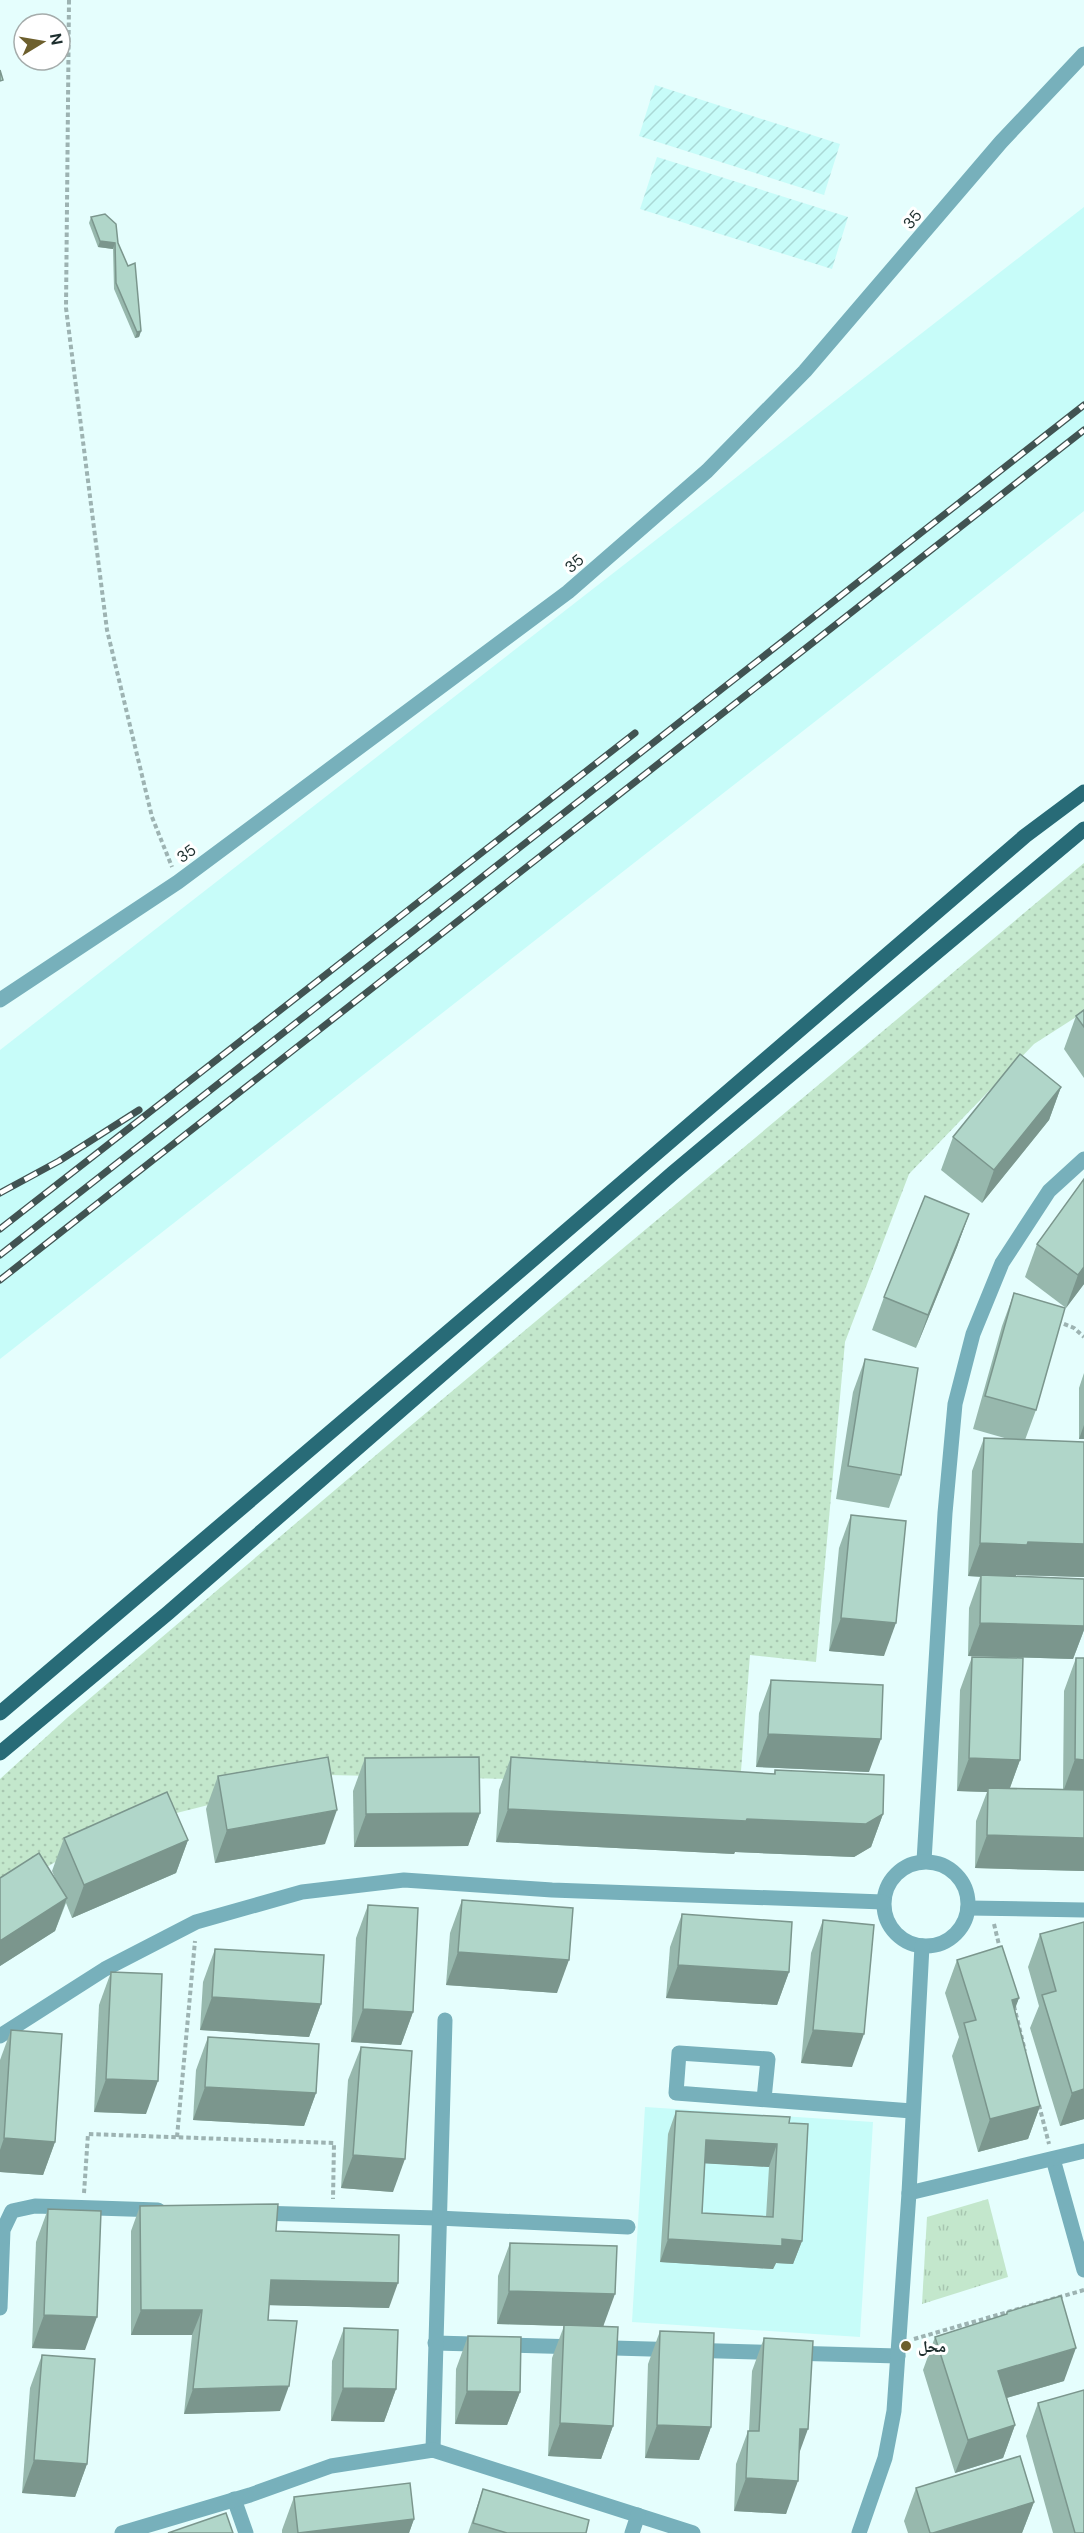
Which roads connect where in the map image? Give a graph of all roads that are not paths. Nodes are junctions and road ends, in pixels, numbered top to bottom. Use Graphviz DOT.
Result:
graph roads {
  1 [pos="1084,54"];
  2 [pos="1084,792"];
  3 [pos="1084,828"];
  4 [pos="0,1000"];
  5 [pos="1084,1159"];
  6 [pos="0,1713"];
  7 [pos="0,1753"];
  8 [pos="924,1861"];
  9 [pos="883,1902"];
  10 [pos="968,1908"];
  11 [pos="1084,1910"];
  12 [pos="922,1946"];
  13 [pos="445,2020"];
  14 [pos="0,2036"];
  15 [pos="764,2100"];
  16 [pos="912,2110"];
  17 [pos="1084,2151"];
  18 [pos="1053,2159"];
  19 [pos="909,2193"];
  20 [pos="178,2210"];
  21 [pos="237,2212"];
  22 [pos="438,2218"];
  23 [pos="628,2227"];
  24 [pos="1084,2270"];
  25 [pos="0,2308"];
  26 [pos="435,2343"];
  27 [pos="898,2350"];
  28 [pos="433,2450"];
  29 [pos="234,2499"];
  30 [pos="638,2515"];
  31 [pos="122,2533"];
  32 [pos="246,2533"];
  33 [pos="632,2533"];
  34 [pos="693,2533"];
  35 [pos="859,2533"];
  1 -- 4 [label="street, 35"];
  2 -- 6 [label="main road"];
  3 -- 7 [label="main road"];
  5 -- 8 [label="street"];
  8 -- 9 [label="street"];
  8 -- 10 [label="street"];
  9 -- 12 [label="street"];
  9 -- 14 [label="street"];
  10 -- 11 [label="street"];
  10 -- 12 [label="street"];
  12 -- 16 [label="street"];
  13 -- 22 [label="street"];
  15 -- 15 [label="street"];
  15 -- 16 [label="street"];
  16 -- 19 [label="street"];
  17 -- 18 [label="street"];
  18 -- 19 [label="street"];
  18 -- 24 [label="street"];
  19 -- 27 [label="street"];
  20 -- 25 [label="street"];
  21 -- 22 [label="street"];
  22 -- 23 [label="street"];
  22 -- 26 [label="street"];
  26 -- 27 [label="street"];
  26 -- 28 [label="street"];
  27 -- 35 [label="street"];
  28 -- 29 [label="street"];
  28 -- 30 [label="street"];
  29 -- 31 [label="street"];
  29 -- 32 [label="street"];
  30 -- 33 [label="street"];
  30 -- 34 [label="street"];
}
